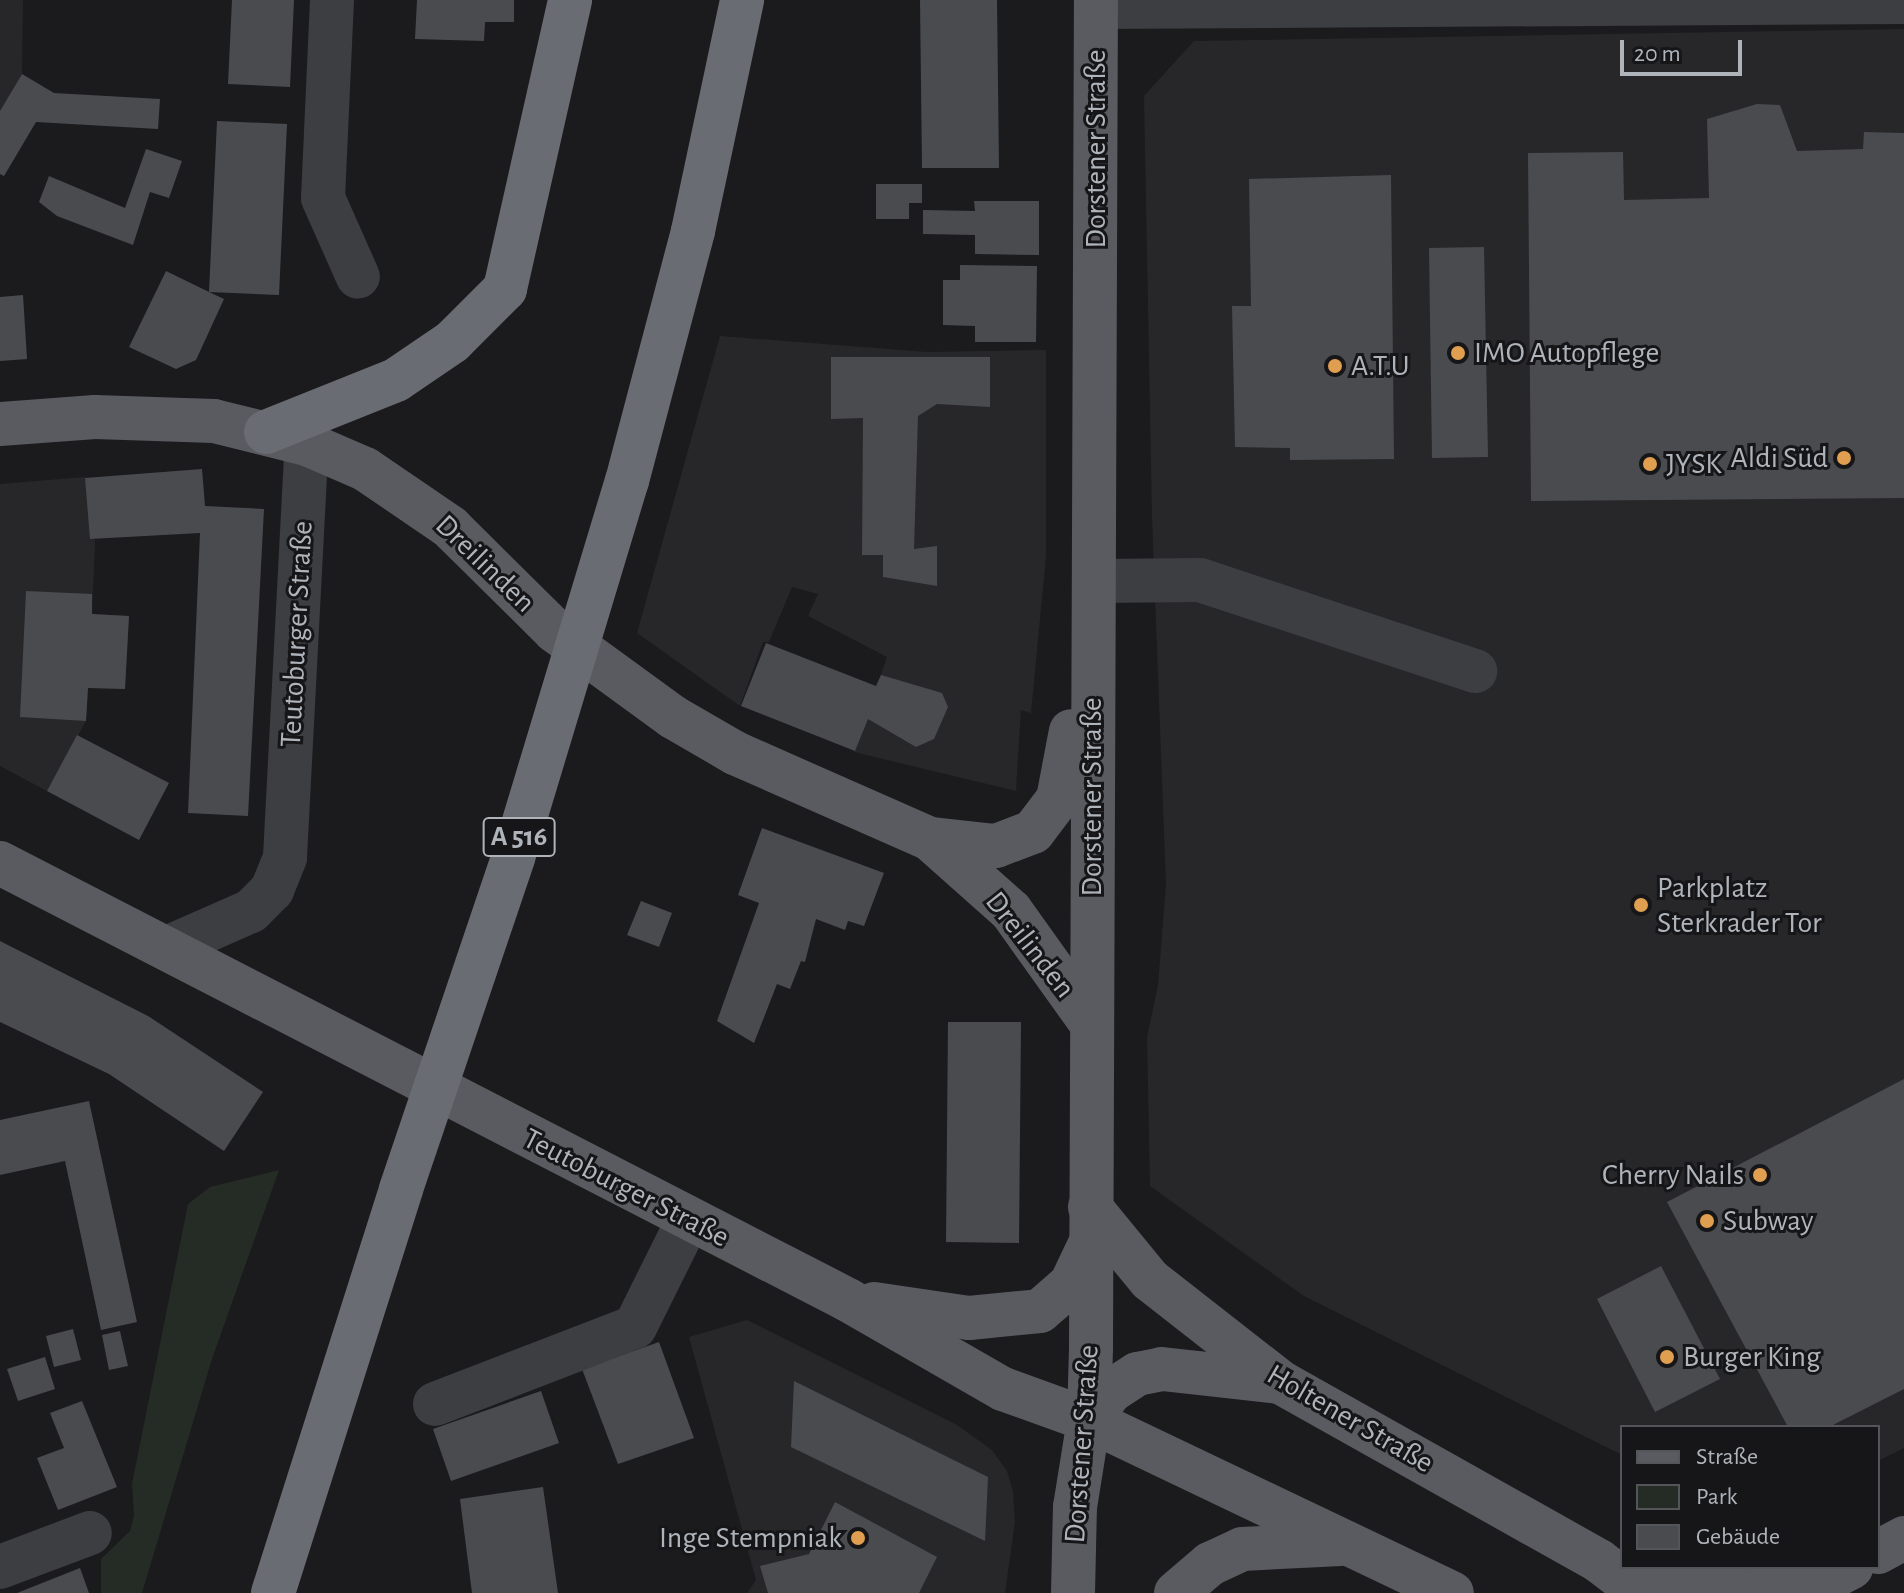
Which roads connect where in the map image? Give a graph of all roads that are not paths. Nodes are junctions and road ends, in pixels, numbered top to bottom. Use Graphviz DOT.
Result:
graph roads {
  1 [pos="332,0"];
  2 [pos="570,0"];
  3 [pos="742,0"];
  4 [pos="1904,2"];
  5 [pos="1096,4"];
  6 [pos="358,277"];
  7 [pos="0,424"];
  8 [pos="266,432"];
  9 [pos="307,444"];
  10 [pos="1095,581"];
  11 [pos="1475,671"];
  12 [pos="930,839"];
  13 [pos="0,863"];
  14 [pos="167,948"];
  15 [pos="1091,1023"];
  16 [pos="688,1220"];
  17 [pos="1090,1226"];
  18 [pos="848,1300"];
  19 [pos="1282,1383"];
  20 [pos="435,1404"];
  21 [pos="1089,1420"];
  22 [pos="90,1533"];
  23 [pos="1904,1538"];
  24 [pos="1343,1544"];
  25 [pos="1880,1551"];
  26 [pos="1619,1564"];
  27 [pos="0,1567"];
  28 [pos="1623,1569"];
  29 [pos="1640,1569"];
  30 [pos="1828,1582"];
  31 [pos="273,1593"];
  32 [pos="1073,1593"];
  33 [pos="1176,1593"];
  34 [pos="1452,1593"];
  35 [pos="1641,1593"];
  1 -- 6 [label="street"];
  2 -- 8 [label="highway"];
  3 -- 31 [label="highway, A 516, bridge"];
  4 -- 5 [label="street"];
  5 -- 10 [label="main road, Dorstener Straße"];
  7 -- 8 [label="main road, Dreilinden"];
  8 -- 9 [label="main road, Dreilinden"];
  9 -- 12 [label="main road, Dreilinden"];
  9 -- 14 [label="street, Teutoburger Straße"];
  10 -- 11 [label="street"];
  10 -- 12 [label="main road, Dreilinden"];
  10 -- 15 [label="main road, Dorstener Straße"];
  12 -- 15 [label="main road, Dreilinden"];
  13 -- 14 [label="main road, Teutoburger Straße"];
  14 -- 16 [label="main road, Teutoburger Straße"];
  15 -- 17 [label="main road, Dorstener Straße"];
  16 -- 18 [label="main road, Teutoburger Straße"];
  16 -- 20 [label="street"];
  17 -- 18 [label="main road"];
  17 -- 19 [label="main road, Holtener Straße"];
  17 -- 21 [label="main road, Dorstener Straße"];
  18 -- 21 [label="main road, Teutoburger Straße"];
  19 -- 21 [label="main road"];
  19 -- 26 [label="main road, Holtener Straße"];
  21 -- 24 [label="main road"];
  21 -- 32 [label="main road, Dorstener Straße"];
  22 -- 27 [label="street"];
  23 -- 25 [label="main road"];
  24 -- 33 [label="main road"];
  24 -- 34 [label="main road"];
  28 -- 35 [label="main road, Holtener Straße"];
  29 -- 30 [label="main road"];
}
